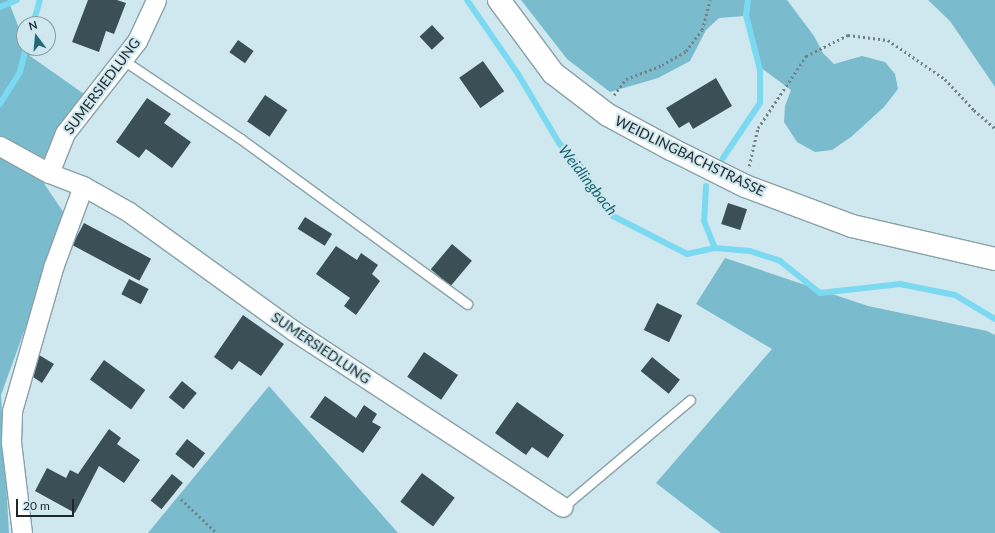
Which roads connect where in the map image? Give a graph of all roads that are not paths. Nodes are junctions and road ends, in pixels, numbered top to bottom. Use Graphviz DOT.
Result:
graph roads {
  1 [pos="156,0"];
  2 [pos="499,0"];
  3 [pos="122,60"];
  4 [pos="0,146"];
  5 [pos="49,174"];
  6 [pos="83,186"];
  7 [pos="995,259"];
  8 [pos="467,304"];
  9 [pos="690,400"];
  10 [pos="563,507"];
  11 [pos="22,533"];
  1 -- 3 [label="street, SUMERSIEDLUNG"];
  2 -- 7 [label="main road, WEIDLINGBACHSTRASSE"];
  3 -- 5 [label="street, SUMERSIEDLUNG"];
  3 -- 8 [label="lane"];
  4 -- 5 [label="street, SUMERSIEDLUNG"];
  5 -- 6 [label="street, SUMERSIEDLUNG"];
  6 -- 10 [label="street, SUMERSIEDLUNG"];
  6 -- 11 [label="street"];
  9 -- 10 [label="lane"];
}
